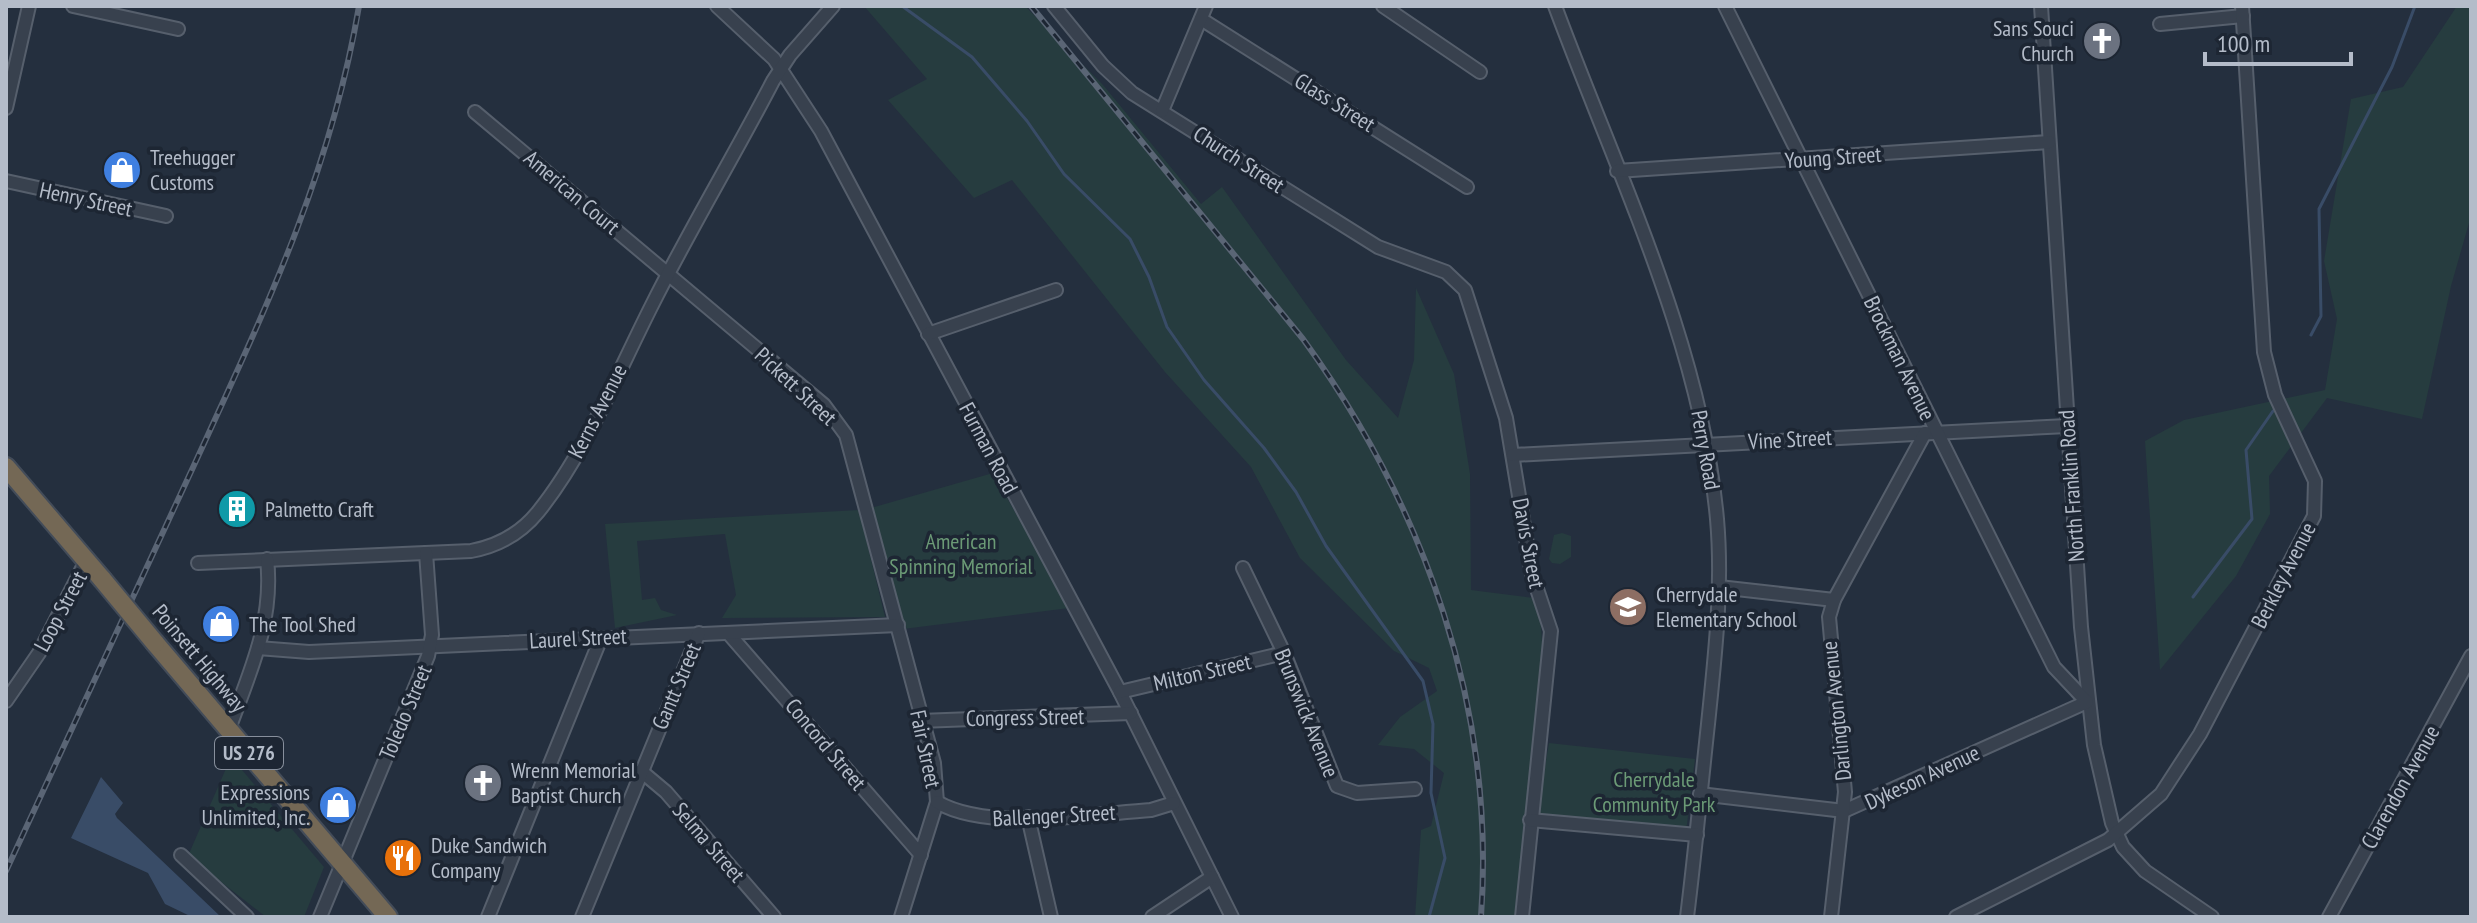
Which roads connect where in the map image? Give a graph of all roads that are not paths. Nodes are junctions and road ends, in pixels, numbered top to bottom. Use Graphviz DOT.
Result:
graph roads {
  1 [pos="29,6"];
  2 [pos="73,6"];
  3 [pos="717,6"];
  4 [pos="833,6"];
  5 [pos="1054,6"];
  6 [pos="1383,6"];
  7 [pos="1555,6"];
  8 [pos="1725,6"];
  9 [pos="2041,6"];
  10 [pos="2242,11"];
  11 [pos="1204,12"];
  12 [pos="2160,24"];
  13 [pos="178,29"];
  14 [pos="781,69"];
  15 [pos="1480,72"];
  16 [pos="6,108"];
  17 [pos="1162,111"];
  18 [pos="475,112"];
  19 [pos="2049,142"];
  20 [pos="1801,158"];
  21 [pos="1617,171"];
  22 [pos="6,181"];
  23 [pos="1467,187"];
  24 [pos="166,216"];
  25 [pos="668,273"];
  26 [pos="1452,275"];
  27 [pos="1056,290"];
  28 [pos="928,334"];
  29 [pos="2067,426"];
  30 [pos="1932,433"];
  31 [pos="1707,443"];
  32 [pos="1513,455"];
  33 [pos="6,467"];
  34 [pos="426,553"];
  35 [pos="267,559"];
  36 [pos="86,561"];
  37 [pos="198,563"];
  38 [pos="1243,568"];
  39 [pos="1719,587"];
  40 [pos="1834,600"];
  41 [pos="898,625"];
  42 [pos="699,633"];
  43 [pos="729,634"];
  44 [pos="601,638"];
  45 [pos="431,646"];
  46 [pos="258,648"];
  47 [pos="1284,653"];
  48 [pos="2471,656"];
  49 [pos="1120,692"];
  50 [pos="6,701"];
  51 [pos="2087,702"];
  52 [pos="1131,713"];
  53 [pos="920,721"];
  54 [pos="229,729"];
  55 [pos="641,771"];
  56 [pos="1415,789"];
  57 [pos="1700,794"];
  58 [pos="937,802"];
  59 [pos="1174,803"];
  60 [pos="1844,811"];
  61 [pos="1028,817"];
  62 [pos="1530,820"];
  63 [pos="2117,833"];
  64 [pos="1697,835"];
  65 [pos="181,855"];
  66 [pos="921,855"];
  67 [pos="343,864"];
  68 [pos="1212,877"];
  69 [pos="247,917"];
  70 [pos="320,917"];
  71 [pos="388,917"];
  72 [pos="488,917"];
  73 [pos="582,917"];
  74 [pos="774,917"];
  75 [pos="901,917"];
  76 [pos="1051,917"];
  77 [pos="1152,917"];
  78 [pos="1232,917"];
  79 [pos="1522,917"];
  80 [pos="1687,917"];
  81 [pos="1831,917"];
  82 [pos="1956,917"];
  83 [pos="2212,917"];
  84 [pos="2329,917"];
  1 -- 16 [label="street"];
  2 -- 13 [label="street"];
  3 -- 14 [label="street, Furman Road"];
  4 -- 14 [label="street, Kerns Avenue"];
  5 -- 17 [label="street, Church Street"];
  6 -- 15 [label="street"];
  7 -- 21 [label="street, Perry Road"];
  8 -- 20 [label="street, Brockman Avenue"];
  9 -- 19 [label="street, North Franklin Road"];
  10 -- 12 [label="street"];
  10 -- 63 [label="street, Berkley Avenue"];
  11 -- 17 [label="street"];
  11 -- 23 [label="street, Glass Street"];
  14 -- 25 [label="street, Kerns Avenue"];
  14 -- 28 [label="street, Furman Road"];
  17 -- 26 [label="street, Church Street"];
  18 -- 25 [label="street, American Court"];
  19 -- 20 [label="street, Young Street"];
  19 -- 29 [label="street, North Franklin Road"];
  20 -- 21 [label="street, Young Street"];
  20 -- 30 [label="street, Brockman Avenue"];
  21 -- 31 [label="street, Perry Road"];
  22 -- 24 [label="street, Henry Street"];
  25 -- 34 [label="street, Kerns Avenue"];
  25 -- 41 [label="street, Pickett Street"];
  26 -- 32 [label="street, Davis Street"];
  27 -- 28 [label="street"];
  28 -- 49 [label="street, Furman Road"];
  29 -- 30 [label="street, Vine Street"];
  29 -- 51 [label="street, North Franklin Road"];
  30 -- 31 [label="street, Vine Street"];
  30 -- 40 [label="street, Darlington Avenue"];
  30 -- 51 [label="street, Brockman Avenue"];
  31 -- 32 [label="street, Vine Street"];
  31 -- 39 [label="street, Perry Road"];
  32 -- 62 [label="street, Davis Street"];
  33 -- 36 [label="highway, Poinsett Highway / US 276"];
  34 -- 35 [label="street, Kerns Avenue"];
  34 -- 45 [label="street, Toledo Street"];
  35 -- 37 [label="street, Kerns Avenue"];
  35 -- 46 [label="street"];
  36 -- 50 [label="street, Loop Street"];
  36 -- 54 [label="highway, Poinsett Highway / US 276, bridge"];
  38 -- 47 [label="street, Brunswick Avenue"];
  39 -- 40 [label="street"];
  39 -- 57 [label="street, Perry Road"];
  40 -- 60 [label="street, Darlington Avenue"];
  41 -- 43 [label="street, Laurel Street"];
  41 -- 53 [label="street, Fair Street"];
  42 -- 43 [label="street, Laurel Street"];
  42 -- 44 [label="street, Laurel Street"];
  42 -- 55 [label="street, Gantt Street"];
  43 -- 66 [label="street, Concord Street"];
  44 -- 45 [label="street, Laurel Street"];
  44 -- 72 [label="street"];
  45 -- 46 [label="street, Laurel Street"];
  45 -- 67 [label="street, Toledo Street"];
  46 -- 54 [label="street"];
  47 -- 49 [label="street, Milton Street"];
  47 -- 56 [label="street, Brunswick Avenue"];
  48 -- 84 [label="street, Clarendon Avenue"];
  49 -- 52 [label="street, Furman Road"];
  51 -- 60 [label="street, Dykeson Avenue"];
  51 -- 63 [label="street, North Franklin Road"];
  52 -- 53 [label="street, Congress Street"];
  52 -- 59 [label="street, Furman Road"];
  53 -- 58 [label="street, Fair Street"];
  54 -- 67 [label="highway, Poinsett Highway / US 276"];
  55 -- 73 [label="street, Gantt Street"];
  55 -- 74 [label="street, Selma Street"];
  57 -- 60 [label="street, Dykeson Avenue"];
  57 -- 64 [label="street, Perry Road"];
  58 -- 61 [label="street, Ballenger Street"];
  58 -- 66 [label="street, Fair Street"];
  59 -- 61 [label="street, Ballenger Street"];
  59 -- 68 [label="street, Furman Road"];
  60 -- 81 [label="street, Darlington Avenue"];
  61 -- 76 [label="street"];
  62 -- 64 [label="street"];
  62 -- 79 [label="street, Davis Street"];
  63 -- 82 [label="street, Berkley Avenue"];
  63 -- 83 [label="street, North Franklin Road"];
  64 -- 80 [label="street, Perry Road"];
  65 -- 69 [label="street"];
  66 -- 75 [label="street, Fair Street"];
  67 -- 70 [label="street, Toledo Street"];
  67 -- 71 [label="highway, Poinsett Highway / US 276"];
  68 -- 77 [label="street"];
  68 -- 78 [label="street, Furman Road"];
}
